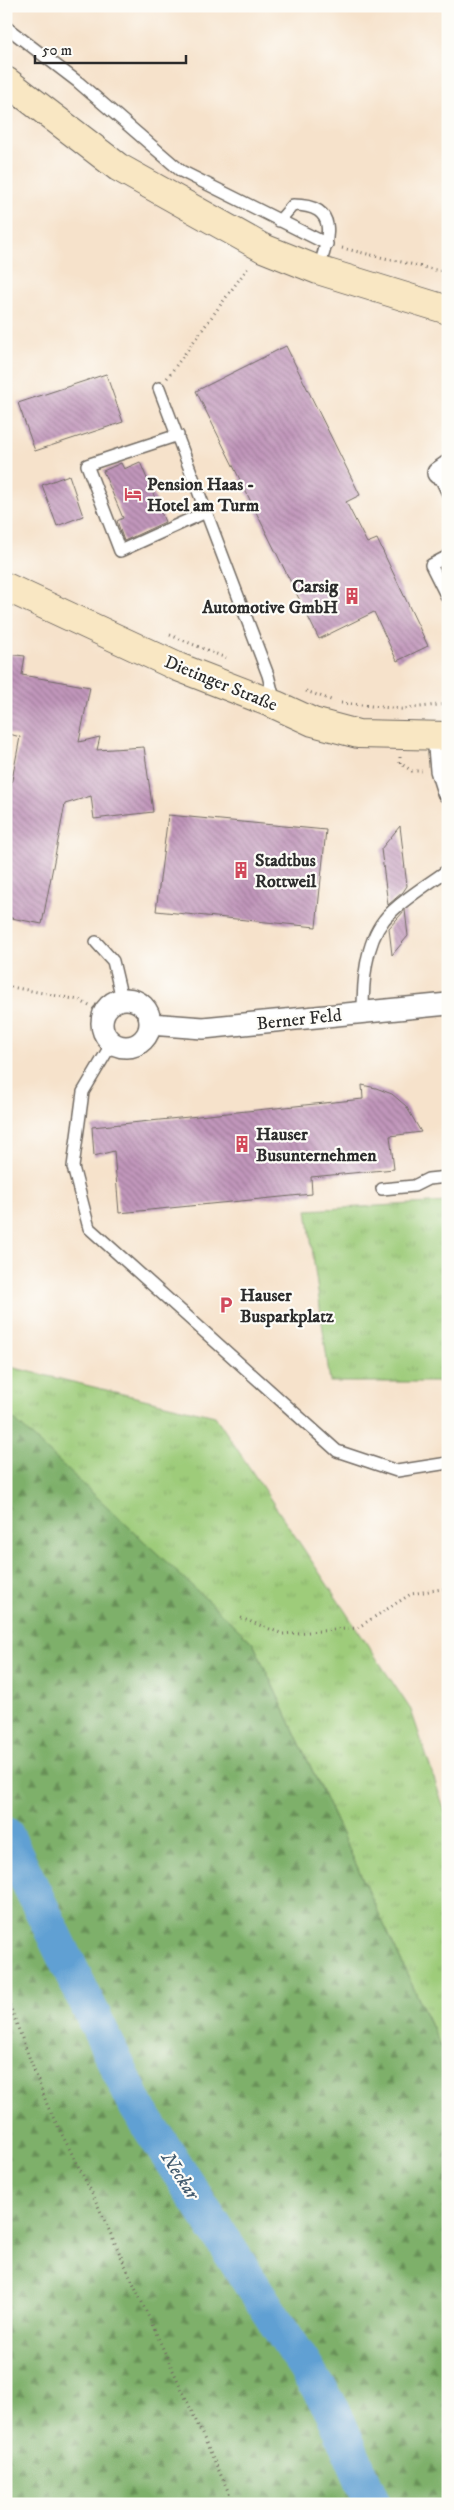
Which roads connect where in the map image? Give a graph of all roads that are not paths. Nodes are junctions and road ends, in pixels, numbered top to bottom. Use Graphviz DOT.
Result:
graph roads {
  1 [pos="6,28"];
  2 [pos="6,81"];
  3 [pos="279,221"];
  4 [pos="327,244"];
  5 [pos="318,270"];
  6 [pos="448,310"];
  7 [pos="159,388"];
  8 [pos="178,435"];
  9 [pos="443,469"];
  10 [pos="448,494"];
  11 [pos="206,512"];
  12 [pos="448,556"];
  13 [pos="6,586"];
  14 [pos="448,599"];
  15 [pos="276,705"];
  16 [pos="443,737"];
  17 [pos="448,792"];
  18 [pos="448,870"];
  19 [pos="96,942"];
  20 [pos="122,999"];
  21 [pos="448,1004"];
  22 [pos="363,1012"];
  23 [pos="150,1024"];
  24 [pos="112,1044"];
  25 [pos="448,1177"];
  26 [pos="382,1189"];
  27 [pos="448,1463"];
  1 -- 3 [label="lane"];
  2 -- 5 [label="main road"];
  3 -- 4 [label="lane"];
  3 -- 4 [label="lane"];
  4 -- 5 [label="lane"];
  5 -- 6 [label="main road"];
  7 -- 8 [label="lane"];
  8 -- 11 [label="lane"];
  8 -- 11 [label="lane"];
  9 -- 10 [label="lane"];
  11 -- 15 [label="lane"];
  12 -- 14 [label="lane"];
  13 -- 15 [label="main road, Dietinger Straße"];
  15 -- 16 [label="main road, Dietinger Straße"];
  16 -- 17 [label="street"];
  18 -- 22 [label="lane"];
  19 -- 20 [label="lane"];
  20 -- 23 [label="street"];
  20 -- 24 [label="street"];
  21 -- 22 [label="street, Berner Feld"];
  22 -- 23 [label="street, Berner Feld"];
  23 -- 24 [label="street"];
  24 -- 27 [label="lane"];
  25 -- 26 [label="lane"];
}
